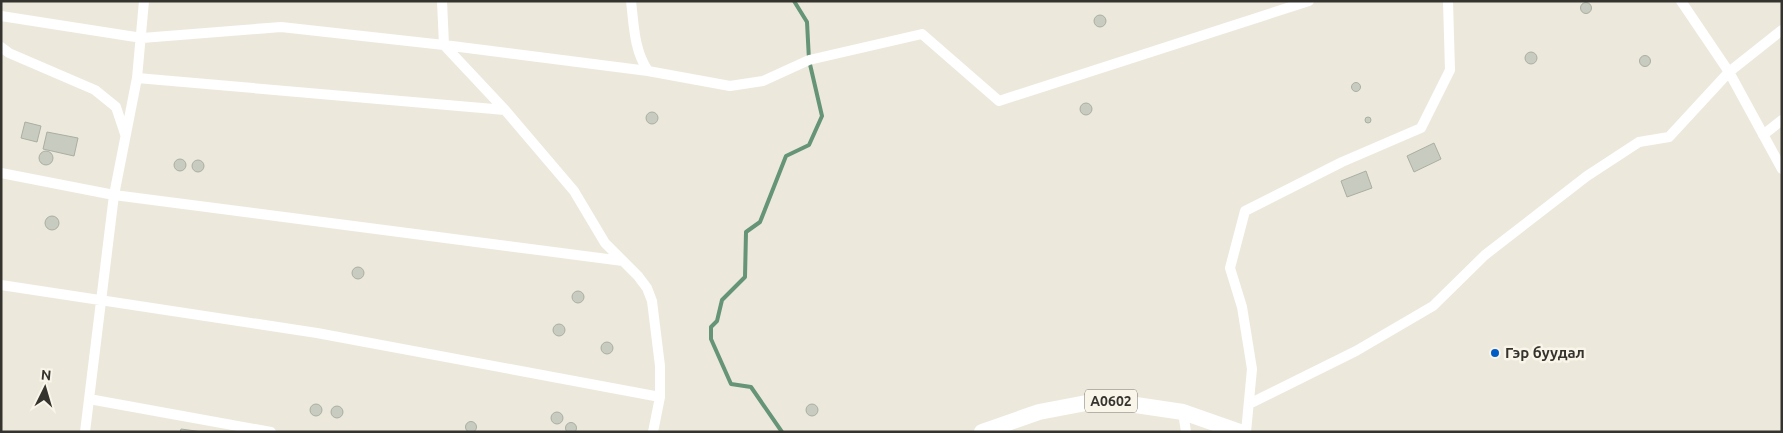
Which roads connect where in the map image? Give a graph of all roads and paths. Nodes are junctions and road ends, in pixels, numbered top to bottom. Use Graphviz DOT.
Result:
graph roads {
  1 [pos="144,1"];
  2 [pos="442,1"];
  3 [pos="632,1"];
  4 [pos="1310,1"];
  5 [pos="1448,1"];
  6 [pos="1681,1"];
  7 [pos="1,16"];
  8 [pos="1782,30"];
  9 [pos="142,38"];
  10 [pos="444,44"];
  11 [pos="1,47"];
  12 [pos="648,71"];
  13 [pos="1729,72"];
  14 [pos="137,78"];
  15 [pos="505,110"];
  16 [pos="1782,120"];
  17 [pos="126,135"];
  18 [pos="1763,135"];
  19 [pos="1782,169"];
  20 [pos="1,173"];
  21 [pos="114,195"];
  22 [pos="623,262"];
  23 [pos="1,285"];
  24 [pos="100,300"];
  25 [pos="660,397"];
  26 [pos="89,399"];
  27 [pos="1249,404"];
  28 [pos="1183,412"];
  29 [pos="85,432"];
  30 [pos="271,432"];
  31 [pos="653,432"];
  32 [pos="982,432"];
  33 [pos="1186,432"];
  34 [pos="1240,432"];
  35 [pos="1246,432"];
  1 -- 9 [label="street"];
  2 -- 10 [label="street"];
  3 -- 12 [label="street"];
  4 -- 12 [label="street"];
  5 -- 27 [label="street"];
  6 -- 13 [label="street"];
  7 -- 9 [label="street"];
  8 -- 13 [label="street"];
  9 -- 10 [label="street"];
  9 -- 14 [label="street"];
  10 -- 12 [label="street"];
  10 -- 15 [label="street"];
  11 -- 17 [label="street"];
  13 -- 18 [label="street"];
  13 -- 27 [label="street"];
  14 -- 15 [label="street"];
  14 -- 17 [label="street"];
  15 -- 22 [label="street"];
  16 -- 18 [label="street"];
  17 -- 21 [label="street"];
  18 -- 19 [label="street"];
  20 -- 21 [label="street"];
  21 -- 22 [label="street"];
  21 -- 24 [label="street"];
  22 -- 25 [label="street"];
  23 -- 24 [label="street"];
  24 -- 25 [label="street"];
  24 -- 26 [label="street"];
  25 -- 31 [label="street"];
  26 -- 29 [label="street"];
  26 -- 30 [label="street"];
  27 -- 35 [label="street"];
  28 -- 32 [label="highway, A0602"];
  28 -- 33 [label="street"];
  28 -- 34 [label="highway, A0602"];
}
